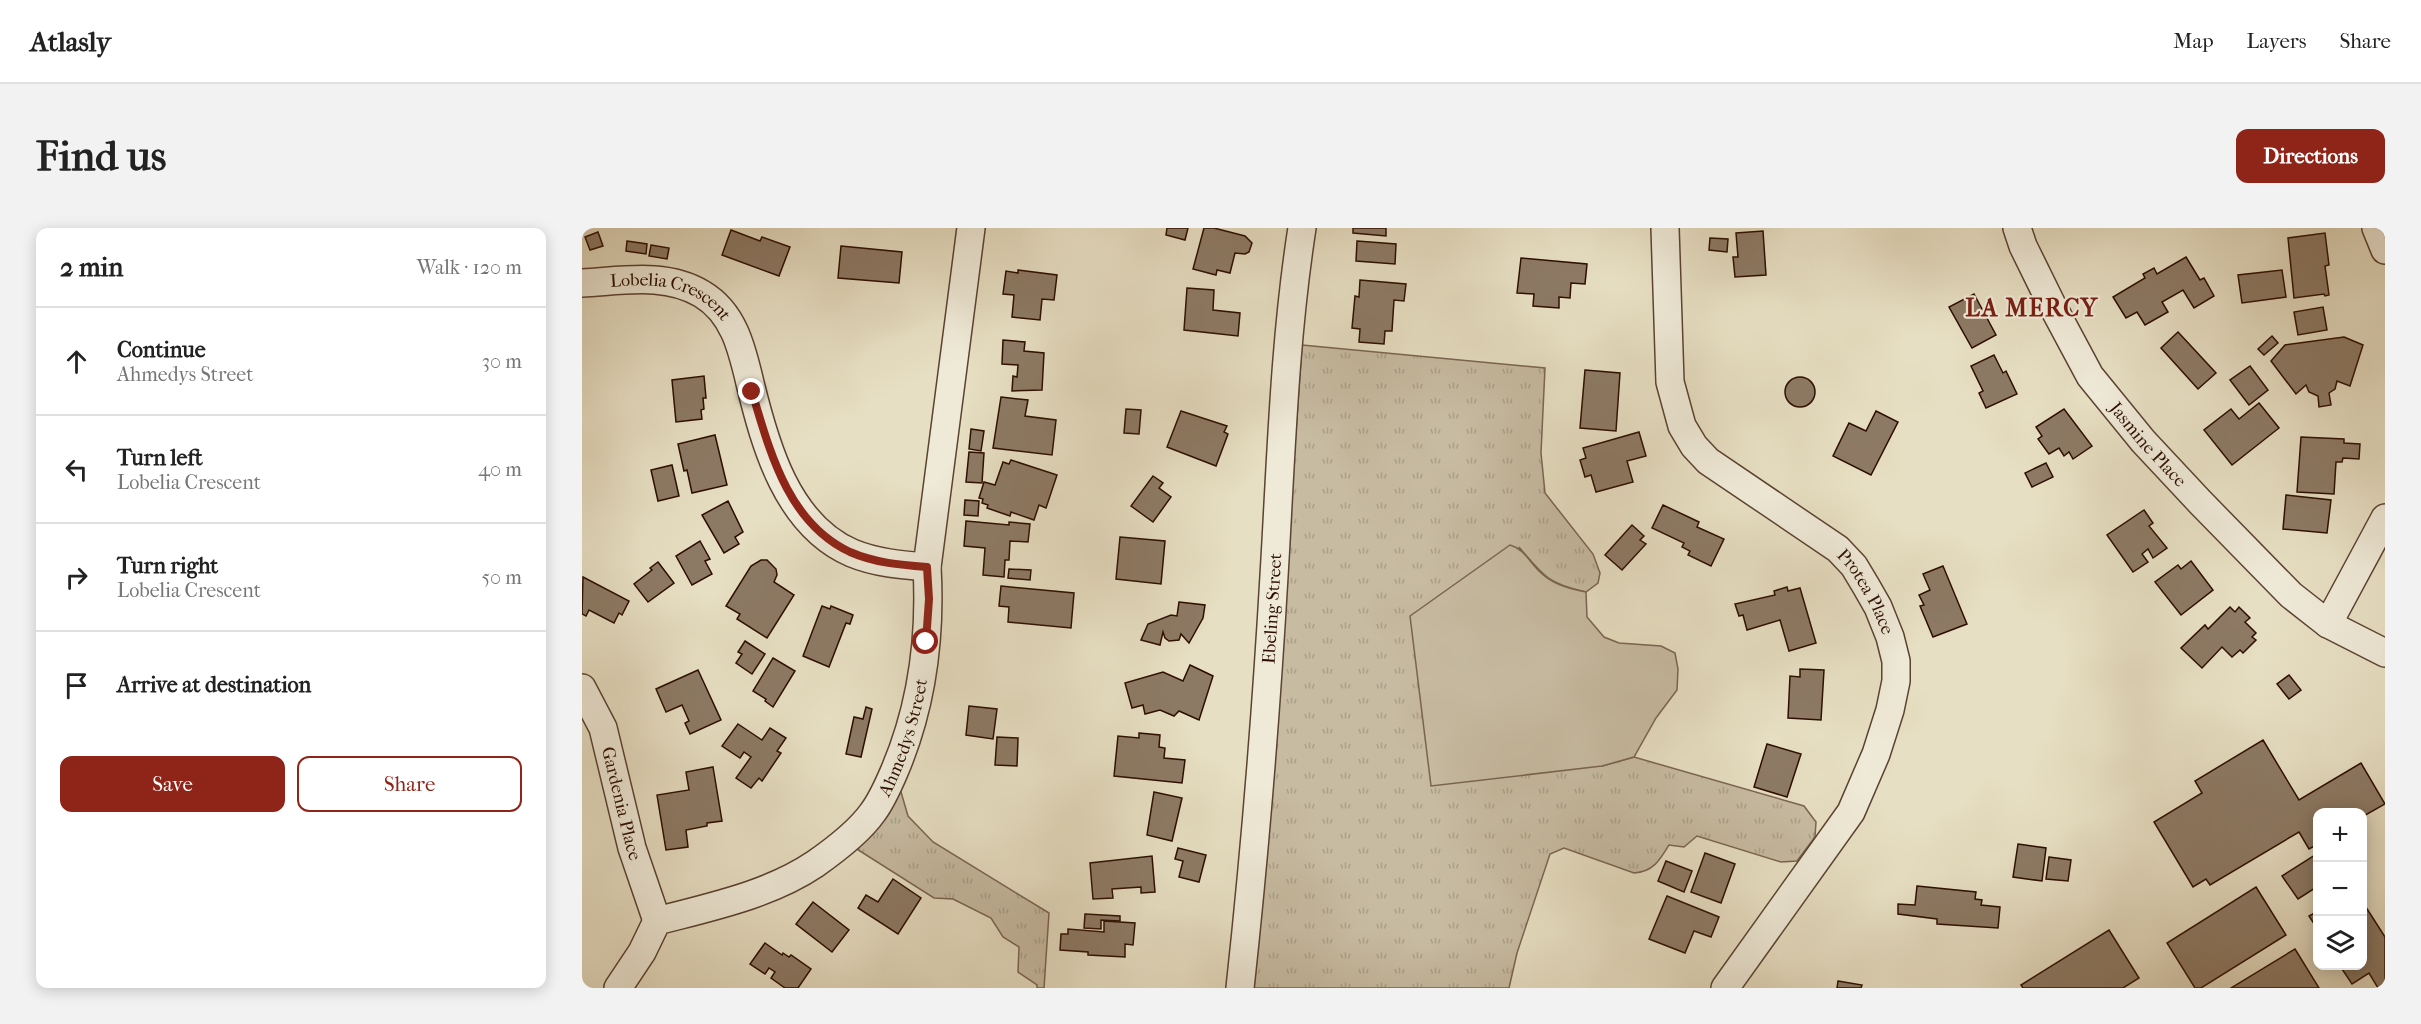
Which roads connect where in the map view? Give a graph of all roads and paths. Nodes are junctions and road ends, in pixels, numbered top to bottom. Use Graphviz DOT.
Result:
graph roads {
  1 [pos="971,228"];
  2 [pos="1302,228"];
  3 [pos="1665,228"];
  4 [pos="2017,228"];
  5 [pos="2376,228"];
  6 [pos="2385,250"];
  7 [pos="582,283"];
  8 [pos="2385,518"];
  9 [pos="927,567"];
  10 [pos="2328,624"];
  11 [pos="2385,653"];
  12 [pos="582,688"];
  13 [pos="657,921"];
  14 [pos="618,988"];
  15 [pos="1240,988"];
  16 [pos="1725,988"];
  1 -- 9 [label="street, Ahmedys Street"];
  2 -- 15 [label="street, Ebeling Street"];
  3 -- 16 [label="street, Protea Place"];
  4 -- 10 [label="street, Jasmine Place"];
  5 -- 6 [label="street"];
  7 -- 9 [label="street, Lobelia Crescent"];
  8 -- 10 [label="street"];
  9 -- 13 [label="street, Ahmedys Street"];
  10 -- 11 [label="street, Jasmine Place"];
  12 -- 13 [label="street, Gardenia Place"];
  13 -- 14 [label="street"];
}
